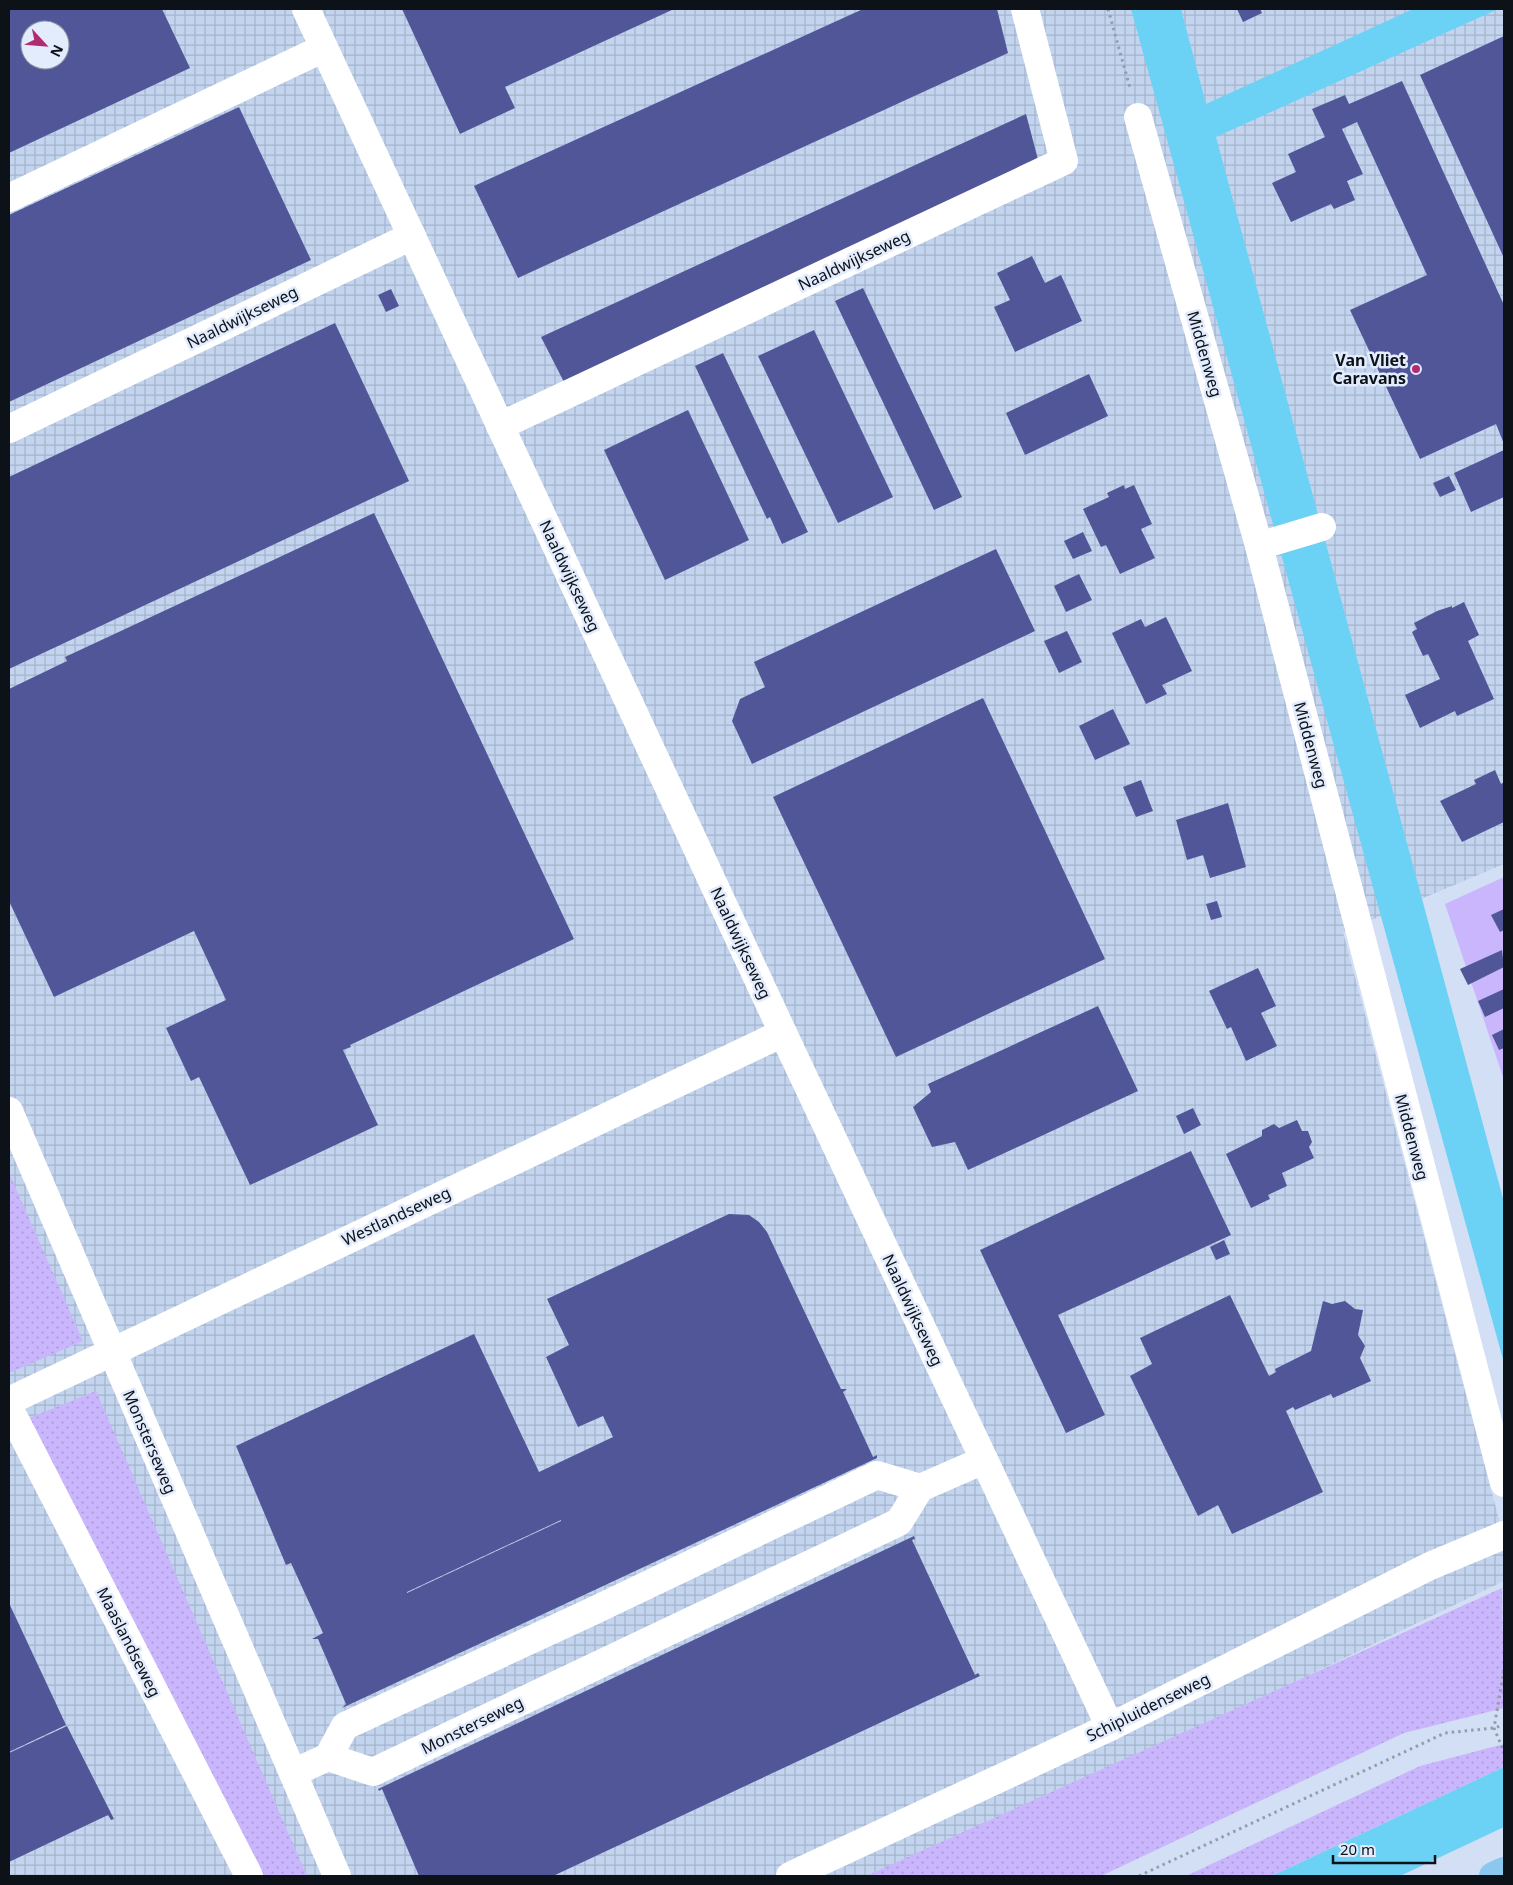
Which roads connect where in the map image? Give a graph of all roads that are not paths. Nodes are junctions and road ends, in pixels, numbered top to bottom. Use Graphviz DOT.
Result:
graph roads {
  1 [pos="306,9"];
  2 [pos="1025,9"];
  3 [pos="324,48"];
  4 [pos="1138,117"];
  5 [pos="9,198"];
  6 [pos="412,236"];
  7 [pos="500,426"];
  8 [pos="9,429"];
  9 [pos="1322,527"];
  10 [pos="1268,543"];
  11 [pos="783,1033"];
  12 [pos="9,1110"];
  13 [pos="111,1351"];
  14 [pos="9,1400"];
  15 [pos="9,1408"];
  16 [pos="984,1460"];
  17 [pos="1504,1483"];
  18 [pos="920,1488"];
  19 [pos="1504,1535"];
  20 [pos="1110,1727"];
  21 [pos="328,1757"];
  22 [pos="293,1773"];
  23 [pos="1504,1871"];
  24 [pos="249,1876"];
  25 [pos="337,1876"];
  26 [pos="790,1876"];
  27 [pos="1492,1876"];
  1 -- 3 [label="street, Naaldwijkseweg"];
  2 -- 7 [label="street, Naaldwijkseweg"];
  3 -- 5 [label="street"];
  3 -- 6 [label="street, Naaldwijkseweg"];
  4 -- 10 [label="street, Middenweg"];
  6 -- 7 [label="street, Naaldwijkseweg"];
  6 -- 8 [label="street, Naaldwijkseweg"];
  7 -- 11 [label="street, Naaldwijkseweg"];
  9 -- 10 [label="street"];
  10 -- 17 [label="street, Middenweg"];
  11 -- 13 [label="street, Westlandseweg"];
  11 -- 16 [label="street, Naaldwijkseweg"];
  12 -- 13 [label="street, Monsterseweg"];
  13 -- 14 [label="street, Westlandseweg"];
  13 -- 22 [label="street, Monsterseweg"];
  15 -- 24 [label="street, Maaslandseweg"];
  16 -- 18 [label="street"];
  16 -- 20 [label="street, Naaldwijkseweg"];
  18 -- 21 [label="street"];
  18 -- 21 [label="street, Monsterseweg"];
  19 -- 20 [label="street, Schipluidenseweg"];
  20 -- 26 [label="street, Schipluidenseweg"];
  21 -- 22 [label="street"];
  22 -- 25 [label="street, Monsterseweg"];
  23 -- 27 [label="main road"];
}
